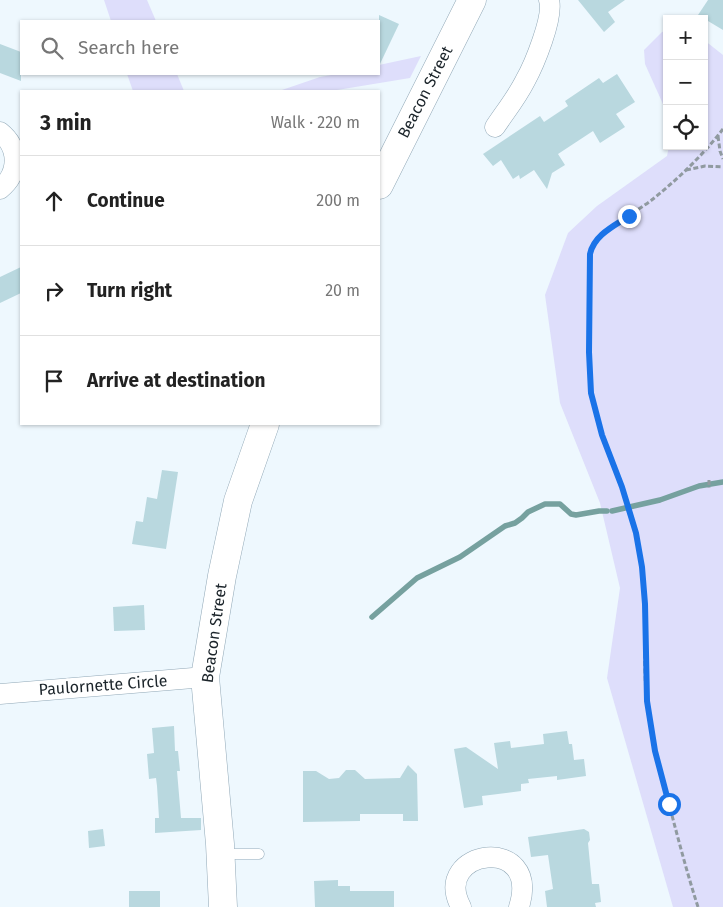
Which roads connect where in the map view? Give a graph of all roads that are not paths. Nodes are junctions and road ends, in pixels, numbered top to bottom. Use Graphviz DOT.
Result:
graph roads {
  1 [pos="472,0"];
  2 [pos="549,0"];
  3 [pos="495,127"];
  4 [pos="0,132"];
  5 [pos="380,183"];
  6 [pos="0,189"];
  7 [pos="265,425"];
  8 [pos="205,677"];
  9 [pos="0,694"];
  10 [pos="220,854"];
  11 [pos="259,854"];
  12 [pos="223,907"];
  13 [pos="461,907"];
  14 [pos="519,907"];
  1 -- 5 [label="main road, Beacon Street"];
  2 -- 3 [label="street"];
  4 -- 6 [label="street"];
  7 -- 8 [label="main road, Beacon Street"];
  8 -- 9 [label="street, Paulornette Circle"];
  8 -- 10 [label="main road, Beacon Street"];
  10 -- 11 [label="lane"];
  10 -- 12 [label="main road, Beacon Street"];
  13 -- 14 [label="street"];
}
